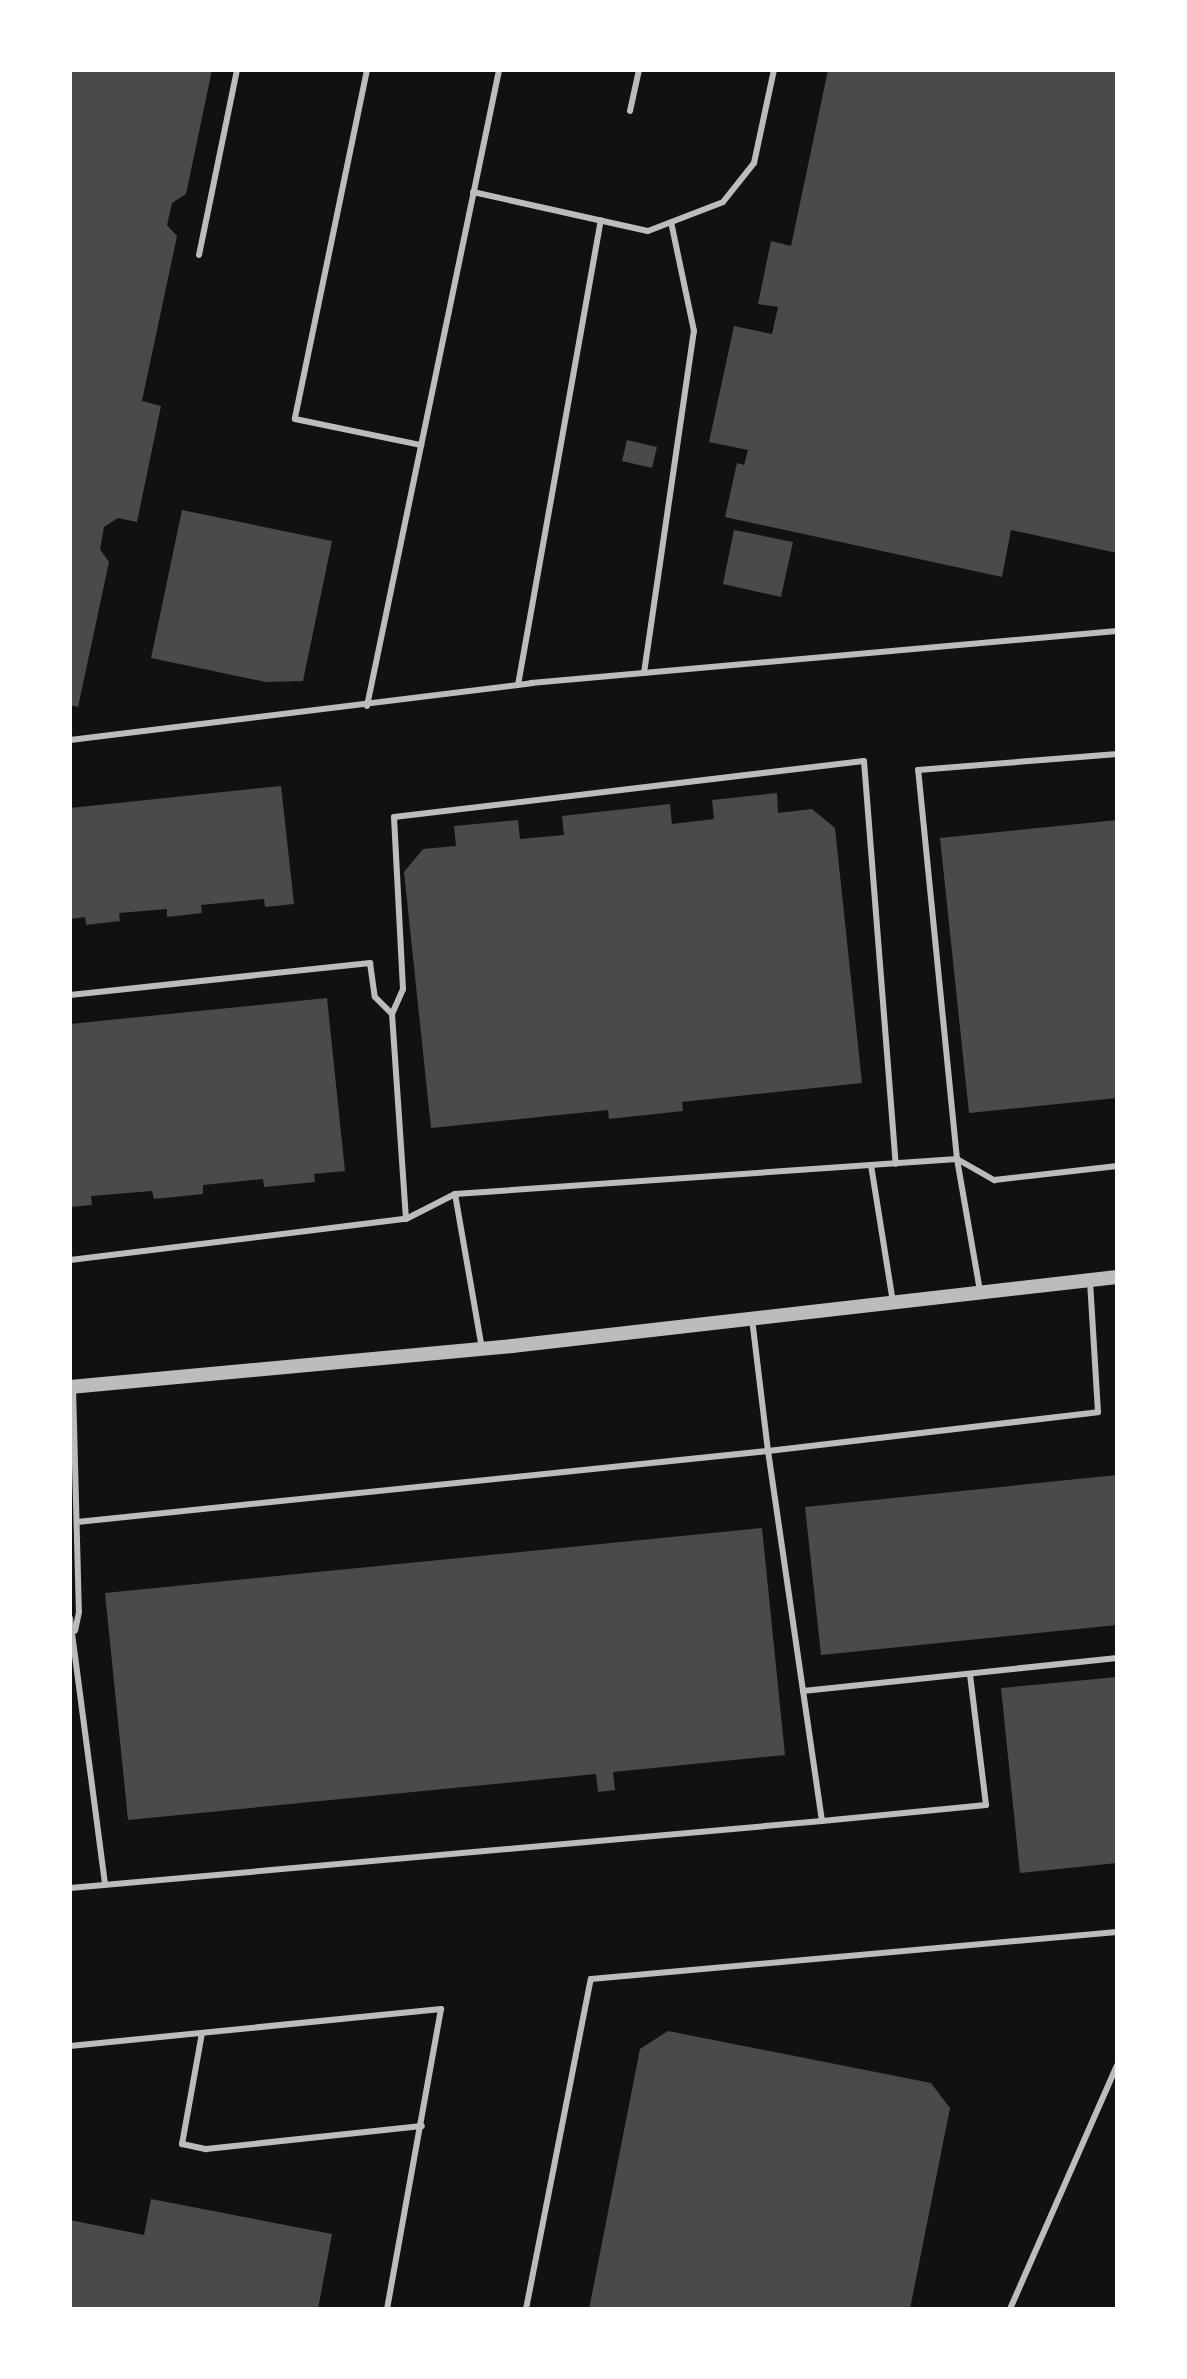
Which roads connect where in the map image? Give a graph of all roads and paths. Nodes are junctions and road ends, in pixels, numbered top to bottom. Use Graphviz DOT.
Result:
graph roads {
  1 [pos="237,70"];
  2 [pos="367,70"];
  3 [pos="499,70"];
  4 [pos="639,70"];
  5 [pos="774,70"];
  6 [pos="630,111"];
  7 [pos="473,192"];
  8 [pos="601,220"];
  9 [pos="671,222"];
  10 [pos="199,255"];
  11 [pos="421,445"];
  12 [pos="1117,631"];
  13 [pos="644,673"];
  14 [pos="518,685"];
  15 [pos="367,706"];
  16 [pos="70,740"];
  17 [pos="1117,754"];
  18 [pos="70,995"];
  19 [pos="392,1014"];
  20 [pos="957,1159"];
  21 [pos="896,1164"];
  22 [pos="871,1165"];
  23 [pos="1117,1166"];
  24 [pos="455,1194"];
  25 [pos="406,1219"];
  26 [pos="70,1260"];
  27 [pos="1117,1277"];
  28 [pos="1090,1280"];
  29 [pos="981,1293"];
  30 [pos="893,1303"];
  31 [pos="752,1319"];
  32 [pos="482,1349"];
  33 [pos="72,1387"];
  34 [pos="768,1451"];
  35 [pos="77,1522"];
  36 [pos="70,1618"];
  37 [pos="75,1632"];
  38 [pos="1117,1658"];
  39 [pos="970,1674"];
  40 [pos="803,1691"];
  41 [pos="822,1821"];
  42 [pos="105,1885"];
  43 [pos="70,1888"];
  44 [pos="1117,1932"];
  45 [pos="202,2033"];
  46 [pos="70,2046"];
  47 [pos="1117,2065"];
  48 [pos="422,2126"];
  49 [pos="387,2309"];
  50 [pos="526,2309"];
  51 [pos="1010,2309"];
  1 -- 10 [label="lane"];
  2 -- 11 [label="lane"];
  3 -- 7 [label="lane"];
  4 -- 6 [label="lane"];
  5 -- 9 [label="lane"];
  7 -- 8 [label="lane"];
  7 -- 11 [label="lane"];
  8 -- 9 [label="lane"];
  8 -- 14 [label="lane"];
  9 -- 13 [label="lane"];
  11 -- 15 [label="lane"];
  12 -- 13 [label="lane"];
  13 -- 14 [label="lane"];
  14 -- 15 [label="lane"];
  15 -- 16 [label="lane"];
  17 -- 20 [label="lane"];
  18 -- 19 [label="lane"];
  19 -- 21 [label="lane"];
  19 -- 25 [label="lane"];
  20 -- 21 [label="lane"];
  20 -- 23 [label="lane"];
  20 -- 29 [label="lane"];
  21 -- 22 [label="lane"];
  22 -- 24 [label="lane"];
  22 -- 30 [label="lane"];
  24 -- 25 [label="lane"];
  24 -- 32 [label="lane"];
  25 -- 26 [label="lane"];
  27 -- 28 [label="street"];
  28 -- 29 [label="street"];
  28 -- 34 [label="lane"];
  29 -- 30 [label="street"];
  30 -- 31 [label="street"];
  31 -- 32 [label="street"];
  31 -- 34 [label="lane"];
  32 -- 33 [label="street"];
  33 -- 35 [label="lane"];
  34 -- 35 [label="lane"];
  34 -- 40 [label="lane"];
  35 -- 37 [label="lane"];
  36 -- 37 [label="lane"];
  37 -- 42 [label="lane"];
  38 -- 39 [label="lane"];
  39 -- 40 [label="lane"];
  39 -- 41 [label="lane"];
  40 -- 41 [label="lane"];
  41 -- 42 [label="lane"];
  42 -- 43 [label="lane"];
  44 -- 50 [label="lane"];
  45 -- 46 [label="lane"];
  45 -- 48 [label="lane"];
  45 -- 48 [label="lane"];
  47 -- 51 [label="lane"];
  48 -- 49 [label="lane"];
}
